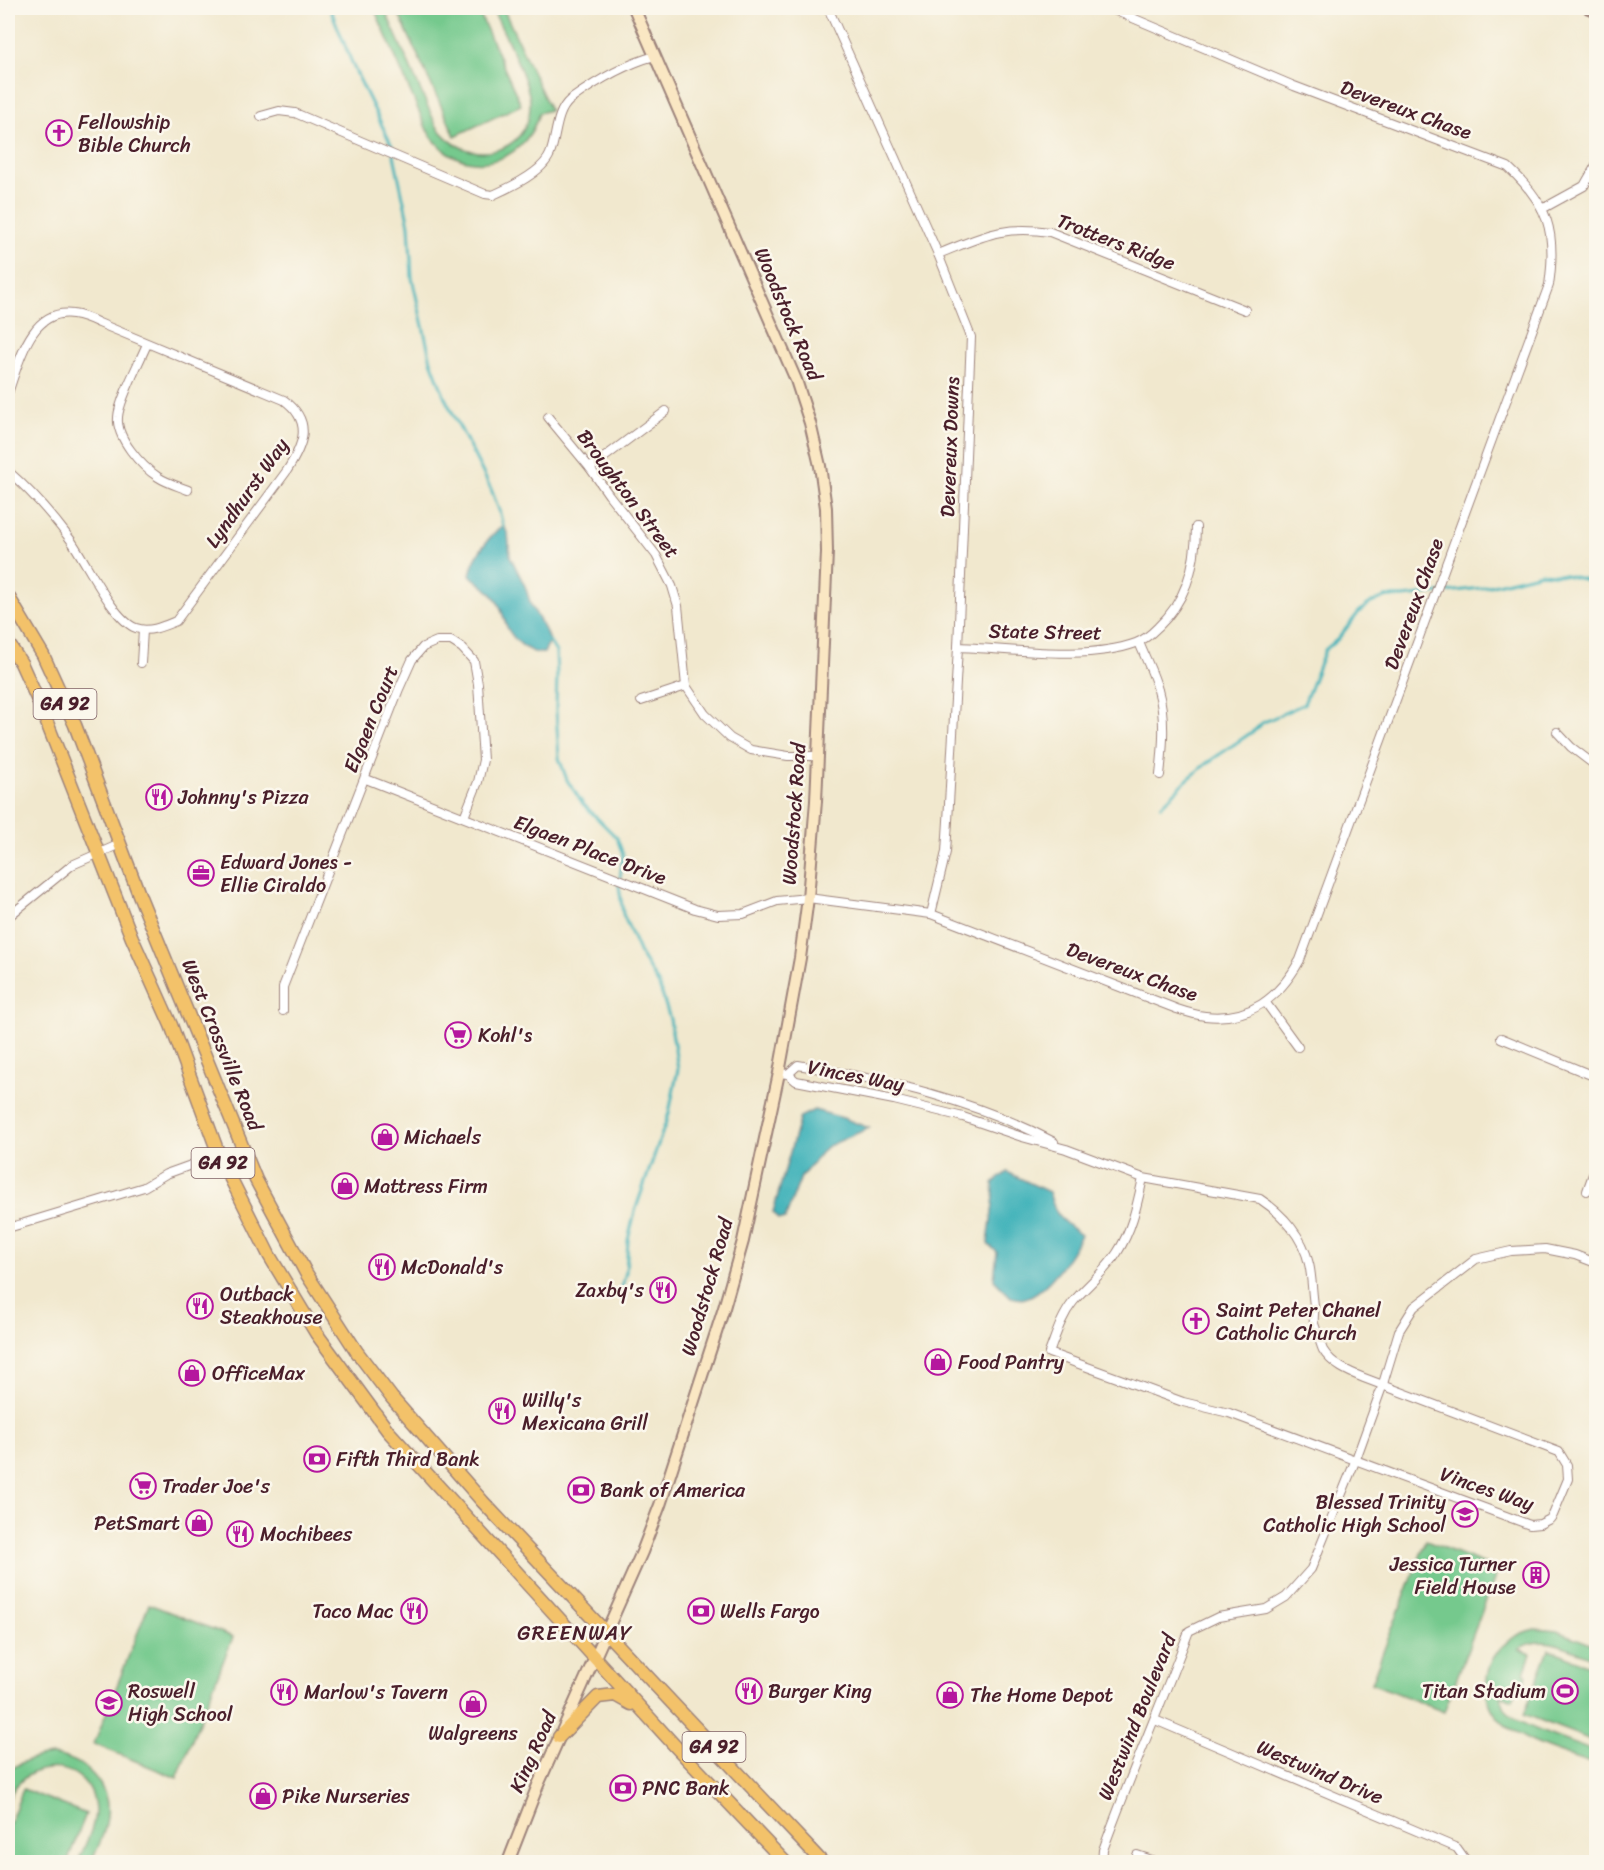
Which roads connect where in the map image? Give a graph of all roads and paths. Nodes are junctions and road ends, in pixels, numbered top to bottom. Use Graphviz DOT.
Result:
graph roads {
  1 [pos="634,8"];
  2 [pos="828,8"];
  3 [pos="1109,8"];
  4 [pos="1589,8"];
  5 [pos="1596,10"];
  6 [pos="656,56"];
  7 [pos="261,116"];
  8 [pos="1596,165"];
  9 [pos="1542,209"];
  10 [pos="938,254"];
  11 [pos="1245,310"];
  12 [pos="147,344"];
  13 [pos="8,393"];
  14 [pos="666,411"];
  15 [pos="548,417"];
  16 [pos="590,468"];
  17 [pos="8,471"];
  18 [pos="188,489"];
  19 [pos="1197,527"];
  20 [pos="8,596"];
  21 [pos="143,630"];
  22 [pos="1138,642"];
  23 [pos="8,643"];
  24 [pos="958,647"];
  25 [pos="141,663"];
  26 [pos="686,686"];
  27 [pos="641,701"];
  28 [pos="1557,732"];
  29 [pos="818,756"];
  30 [pos="1596,766"];
  31 [pos="1160,775"];
  32 [pos="366,778"];
  33 [pos="465,817"];
  34 [pos="120,844"];
  35 [pos="98,852"];
  36 [pos="808,898"];
  37 [pos="930,914"];
  38 [pos="8,917"];
  39 [pos="1266,1003"];
  40 [pos="283,1011"];
  41 [pos="1501,1038"];
  42 [pos="1298,1047"];
  43 [pos="783,1073"];
  44 [pos="1596,1077"];
  45 [pos="1066,1149"];
  46 [pos="219,1155"];
  47 [pos="1596,1166"];
  48 [pos="1143,1178"];
  49 [pos="1587,1191"];
  50 [pos="8,1228"];
  51 [pos="1596,1263"];
  52 [pos="1383,1385"];
  53 [pos="1356,1459"];
  54 [pos="606,1632"];
  55 [pos="595,1658"];
  56 [pos="643,1711"];
  57 [pos="1155,1720"];
  58 [pos="559,1737"];
  59 [pos="1596,1853"];
  60 [pos="1137,1855"];
  61 [pos="508,1863"];
  62 [pos="785,1863"];
  63 [pos="822,1863"];
  64 [pos="1102,1863"];
  65 [pos="1158,1863"];
  66 [pos="1467,1863"];
  67 [pos="1593,1863"];
  1 -- 6 [label="street, Woodstock Road"];
  2 -- 10 [label="street, Devereux Downs"];
  3 -- 9 [label="street, Devereux Chase"];
  4 -- 5 [label="street"];
  6 -- 7 [label="street"];
  6 -- 29 [label="street, Woodstock Road"];
  8 -- 9 [label="street"];
  9 -- 39 [label="street, Devereux Chase"];
  10 -- 11 [label="street, Trotters Ridge"];
  10 -- 24 [label="street, Devereux Downs"];
  12 -- 13 [label="street, Lyndhurst Way"];
  12 -- 18 [label="street"];
  12 -- 21 [label="street, Lyndhurst Way"];
  14 -- 16 [label="street"];
  15 -- 16 [label="street, Broughton Street"];
  16 -- 26 [label="street, Broughton Street"];
  17 -- 21 [label="street"];
  19 -- 22 [label="street, State Street"];
  20 -- 34 [label="main road, West Crossville Road / GA 92"];
  21 -- 25 [label="street"];
  22 -- 24 [label="street, State Street"];
  22 -- 31 [label="street"];
  23 -- 35 [label="main road, West Crossville Road / GA 92"];
  24 -- 37 [label="street, Devereux Downs"];
  26 -- 27 [label="street"];
  26 -- 29 [label="street, Broughton Street"];
  28 -- 30 [label="street"];
  29 -- 36 [label="street, Woodstock Road"];
  32 -- 33 [label="street, Elgaen Place Drive"];
  32 -- 33 [label="street, Elgaen Court"];
  32 -- 40 [label="street, Elgaen Court"];
  33 -- 36 [label="street, Elgaen Place Drive"];
  34 -- 35 [label="street"];
  34 -- 54 [label="main road, West Crossville Road / GA 92"];
  35 -- 38 [label="street"];
  35 -- 46 [label="main road, West Crossville Road / GA 92"];
  36 -- 37 [label="street, Devereux Chase"];
  36 -- 43 [label="street, Woodstock Road"];
  37 -- 39 [label="street, Devereux Chase"];
  39 -- 42 [label="street"];
  41 -- 44 [label="street"];
  43 -- 45 [label="street, Vinces Way"];
  43 -- 45 [label="street, Vinces Way"];
  43 -- 54 [label="street, Woodstock Road"];
  45 -- 48 [label="street, Vinces Way"];
  46 -- 50 [label="street"];
  46 -- 55 [label="main road, West Crossville Road / GA 92"];
  47 -- 49 [label="street"];
  48 -- 52 [label="street, Vinces Way"];
  48 -- 53 [label="street, Vinces Way"];
  51 -- 52 [label="street, Westwind Boulevard"];
  52 -- 53 [label="street, Westwind Boulevard"];
  52 -- 53 [label="street, Vinces Way"];
  53 -- 57 [label="street, Westwind Boulevard"];
  54 -- 55 [label="street, Woodstock Road"];
  54 -- 63 [label="main road, GA 92"];
  55 -- 56 [label="main road, GA 92"];
  55 -- 58 [label="street, King Road"];
  56 -- 58 [label="main road"];
  56 -- 62 [label="main road, GA 92"];
  57 -- 64 [label="street, Westwind Boulevard"];
  57 -- 66 [label="street, Westwind Drive"];
  58 -- 61 [label="street, King Road"];
  59 -- 67 [label="street"];
  60 -- 65 [label="street"];
}
